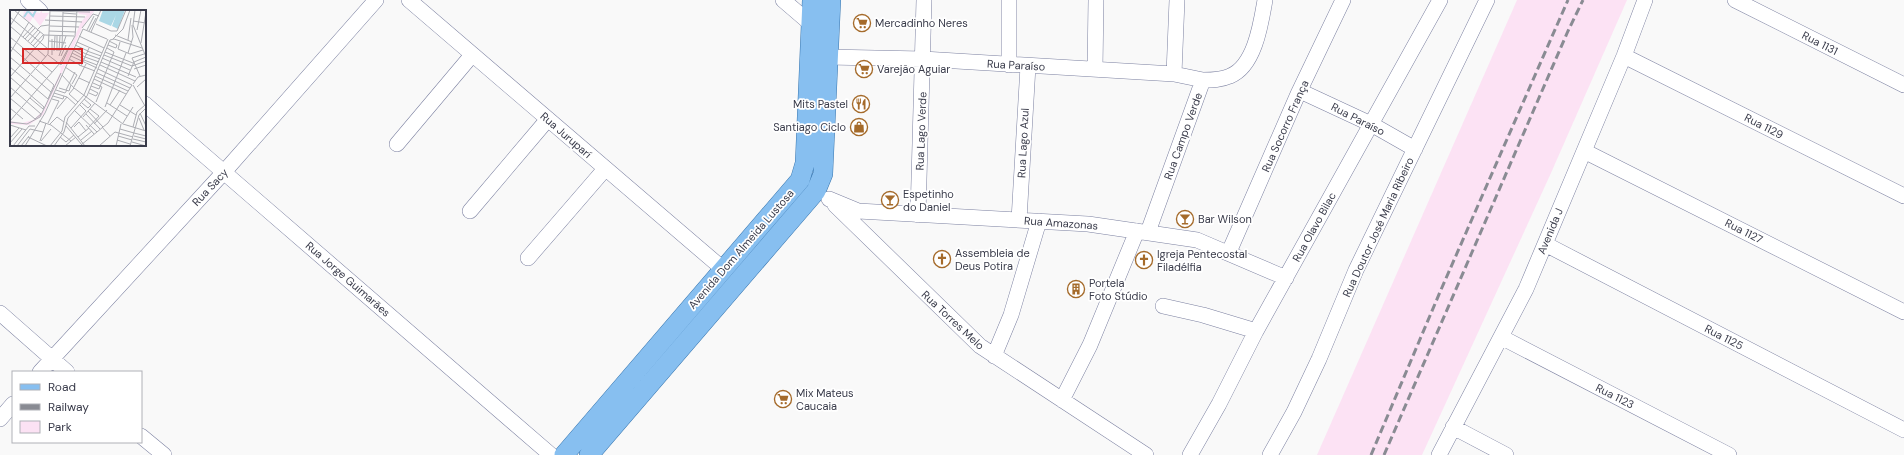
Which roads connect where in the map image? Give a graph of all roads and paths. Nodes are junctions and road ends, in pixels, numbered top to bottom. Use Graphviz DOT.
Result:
graph roads {
  1 [pos="28,0"];
  2 [pos="376,0"];
  3 [pos="409,0"];
  4 [pos="783,0"];
  5 [pos="812,0"];
  6 [pos="831,0"];
  7 [pos="924,0"];
  8 [pos="1009,0"];
  9 [pos="1096,0"];
  10 [pos="1177,0"];
  11 [pos="1265,0"];
  12 [pos="1343,0"];
  13 [pos="1440,0"];
  14 [pos="1487,0"];
  15 [pos="1645,0"];
  16 [pos="1735,0"];
  17 [pos="39,10"];
  18 [pos="810,24"];
  19 [pos="472,55"];
  20 [pos="1624,56"];
  21 [pos="828,57"];
  22 [pos="923,59"];
  23 [pos="1008,65"];
  24 [pos="1028,66"];
  25 [pos="1095,70"];
  26 [pos="1174,74"];
  27 [pos="1203,80"];
  28 [pos="1904,85"];
  29 [pos="1300,91"];
  30 [pos="146,105"];
  31 [pos="548,119"];
  32 [pos="1371,124"];
  33 [pos="397,144"];
  34 [pos="1415,149"];
  35 [pos="1584,151"];
  36 [pos="605,169"];
  37 [pos="224,172"];
  38 [pos="823,195"];
  39 [pos="1904,196"];
  40 [pos="470,211"];
  41 [pos="918,215"];
  42 [pos="1019,220"];
  43 [pos="1039,221"];
  44 [pos="1143,232"];
  45 [pos="1545,244"];
  46 [pos="1228,252"];
  47 [pos="528,258"];
  48 [pos="723,269"];
  49 [pos="1286,278"];
  50 [pos="1163,306"];
  51 [pos="1904,312"];
  52 [pos="0,313"];
  53 [pos="1256,331"];
  54 [pos="1501,337"];
  55 [pos="994,356"];
  56 [pos="51,359"];
  57 [pos="41,371"];
  58 [pos="66,371"];
  59 [pos="1062,400"];
  60 [pos="12,405"];
  61 [pos="0,419"];
  62 [pos="1453,427"];
  63 [pos="1904,430"];
  64 [pos="142,437"];
  65 [pos="164,455"];
  66 [pos="551,455"];
  67 [pos="564,455"];
  68 [pos="589,455"];
  69 [pos="1146,455"];
  70 [pos="1190,455"];
  71 [pos="1270,455"];
  72 [pos="1439,455"];
  73 [pos="1506,455"];
  74 [pos="1729,455"];
  1 -- 17 [label="street"];
  2 -- 37 [label="street, Rua Sacy"];
  3 -- 19 [label="street, Rua Juruparí"];
  4 -- 18 [label="street"];
  5 -- 18 [label="main road, Avenida Dom Almeida Lustosa"];
  6 -- 21 [label="main road, Avenida Dom Almeida Lustosa"];
  7 -- 22 [label="street, Rua Lago Verde"];
  8 -- 23 [label="street"];
  9 -- 25 [label="street"];
  10 -- 26 [label="street"];
  11 -- 27 [label="street, Rua Campo Verde"];
  12 -- 29 [label="street, Rua Socorro França"];
  13 -- 32 [label="street, Rua Olavo Bilac"];
  14 -- 34 [label="street, Rua Doutor José Maria Ribeiro"];
  15 -- 20 [label="street, Avenida J"];
  16 -- 28 [label="street, Rua 1131"];
  18 -- 48 [label="main road, Avenida Dom Almeida Lustosa"];
  19 -- 31 [label="street, Rua Juruparí"];
  19 -- 33 [label="street"];
  20 -- 35 [label="street, Avenida J"];
  20 -- 39 [label="street, Rua 1129"];
  21 -- 22 [label="street, Rua Paraíso"];
  21 -- 38 [label="main road, Avenida Dom Almeida Lustosa"];
  22 -- 23 [label="street, Rua Paraíso"];
  22 -- 41 [label="street, Rua Lago Verde"];
  23 -- 24 [label="street, Rua Paraíso"];
  24 -- 25 [label="street, Rua Paraíso"];
  24 -- 42 [label="street, Rua Lago Azul"];
  25 -- 26 [label="street, Rua Paraíso"];
  26 -- 27 [label="street, Rua Paraíso"];
  27 -- 44 [label="street, Rua Campo Verde"];
  29 -- 32 [label="street, Rua Paraíso"];
  29 -- 46 [label="street, Rua Socorro França"];
  30 -- 37 [label="street, Rua Jorge Guimarães"];
  31 -- 36 [label="street, Rua Juruparí"];
  31 -- 40 [label="street"];
  32 -- 34 [label="street, Rua Paraíso"];
  32 -- 49 [label="street, Rua Olavo Bilac"];
  34 -- 71 [label="street, Rua Doutor José Maria Ribeiro"];
  35 -- 45 [label="street, Avenida J"];
  35 -- 51 [label="street, Rua 1127"];
  36 -- 47 [label="street"];
  36 -- 48 [label="street, Rua Juruparí"];
  37 -- 56 [label="street, Rua Sacy"];
  37 -- 66 [label="street, Rua Jorge Guimarães"];
  38 -- 41 [label="street, Rua Amazonas"];
  38 -- 55 [label="street, Rua Torres Melo"];
  38 -- 68 [label="main road, Avenida Dom Almeida Lustosa"];
  41 -- 42 [label="street, Rua Amazonas"];
  42 -- 43 [label="street, Rua Amazonas"];
  43 -- 44 [label="street, Rua Amazonas"];
  43 -- 55 [label="street"];
  44 -- 46 [label="street, Rua Amazonas"];
  44 -- 59 [label="street, Rua Campo Verde"];
  45 -- 54 [label="street, Avenida J"];
  45 -- 63 [label="street, Rua 1125"];
  46 -- 49 [label="street, Rua Amazonas"];
  48 -- 67 [label="main road, Avenida Dom Almeida Lustosa"];
  49 -- 53 [label="street, Rua Olavo Bilac"];
  50 -- 53 [label="street"];
  52 -- 56 [label="street"];
  53 -- 70 [label="street, Rua Olavo Bilac"];
  54 -- 62 [label="street, Avenida J"];
  54 -- 74 [label="street, Rua 1123"];
  55 -- 59 [label="street, Rua Torres Melo"];
  56 -- 57 [label="street, Rua Sacy"];
  56 -- 58 [label="street"];
  59 -- 69 [label="street, Rua Torres Melo"];
  60 -- 61 [label="street"];
  62 -- 72 [label="street, Avenida J"];
  62 -- 73 [label="street"];
  64 -- 65 [label="street"];
}
